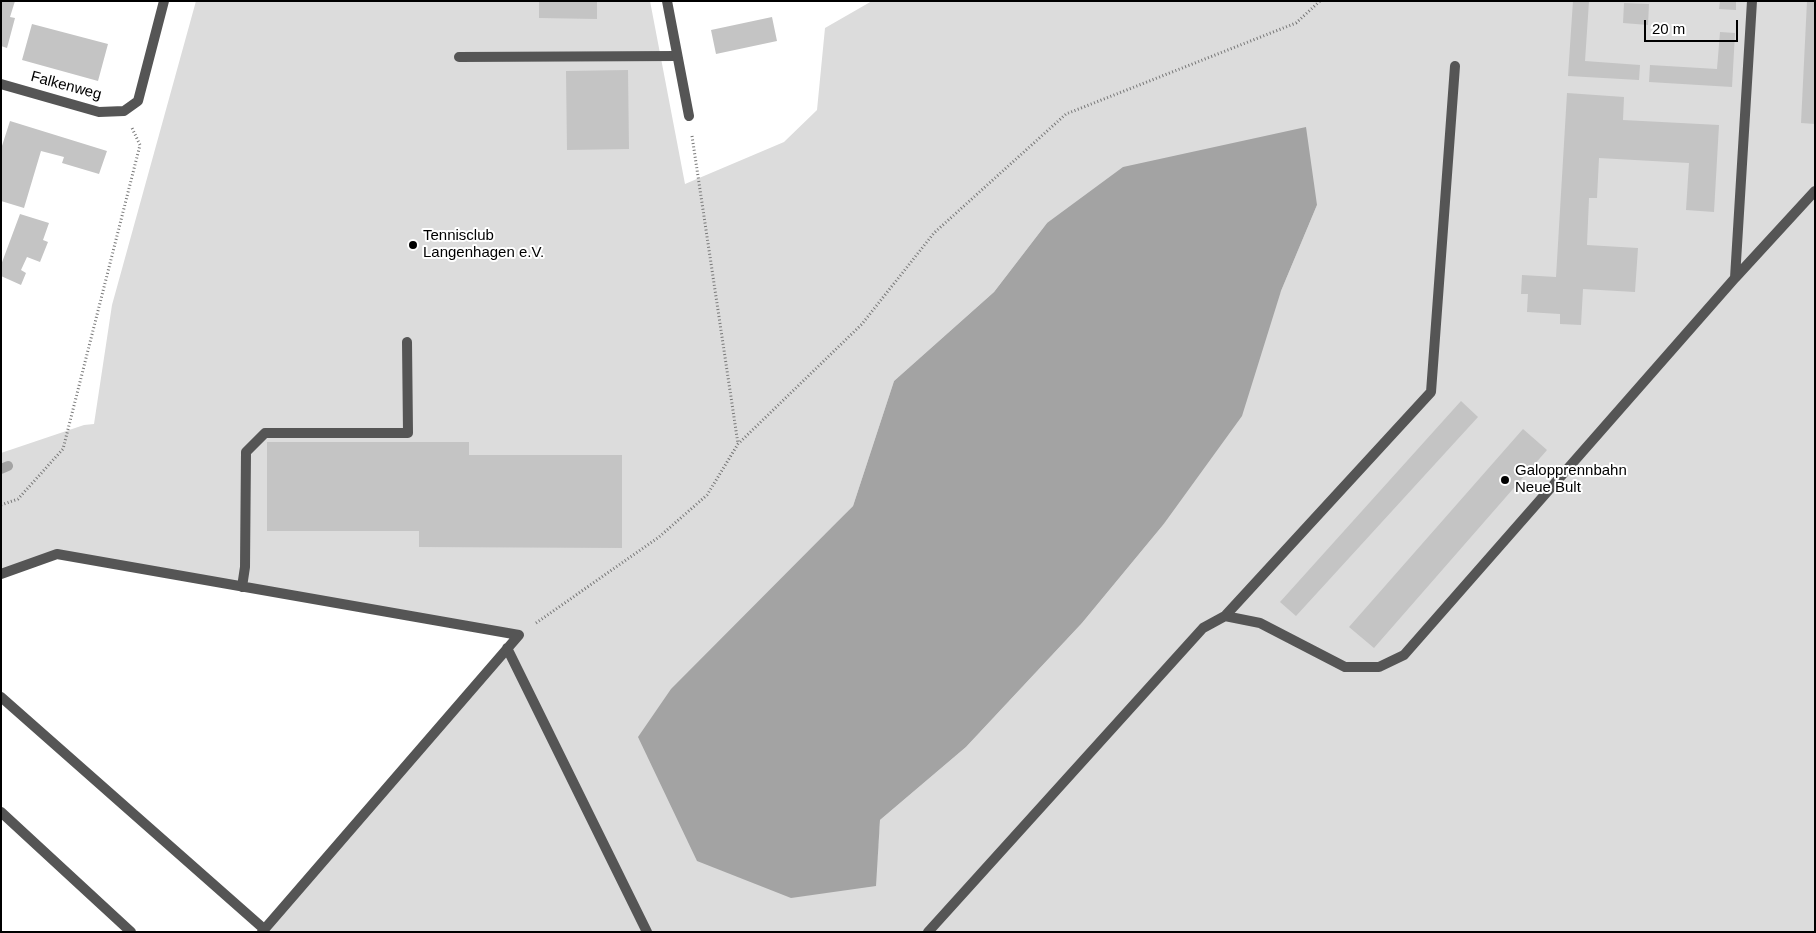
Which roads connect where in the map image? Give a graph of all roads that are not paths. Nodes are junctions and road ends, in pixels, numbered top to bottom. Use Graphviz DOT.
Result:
graph roads {
  1 [pos="164,1"];
  2 [pos="667,1"];
  3 [pos="1752,1"];
  4 [pos="678,56"];
  5 [pos="459,57"];
  6 [pos="1455,66"];
  7 [pos="1,84"];
  8 [pos="689,116"];
  9 [pos="1815,191"];
  10 [pos="1735,278"];
  11 [pos="407,342"];
  12 [pos="1,574"];
  13 [pos="242,587"];
  14 [pos="1225,616"];
  15 [pos="507,648"];
  16 [pos="1,697"];
  17 [pos="1,812"];
  18 [pos="263,930"];
  19 [pos="131,932"];
  20 [pos="647,932"];
  21 [pos="928,932"];
  1 -- 7 [label="street, Falkenweg"];
  2 -- 4 [label="street"];
  3 -- 10 [label="street"];
  4 -- 5 [label="street"];
  4 -- 8 [label="street"];
  6 -- 14 [label="street"];
  9 -- 10 [label="street"];
  10 -- 14 [label="street"];
  11 -- 13 [label="street"];
  12 -- 13 [label="street"];
  13 -- 15 [label="street"];
  14 -- 21 [label="street"];
  15 -- 18 [label="street"];
  15 -- 20 [label="street"];
  16 -- 18 [label="street"];
  17 -- 19 [label="street"];
}
